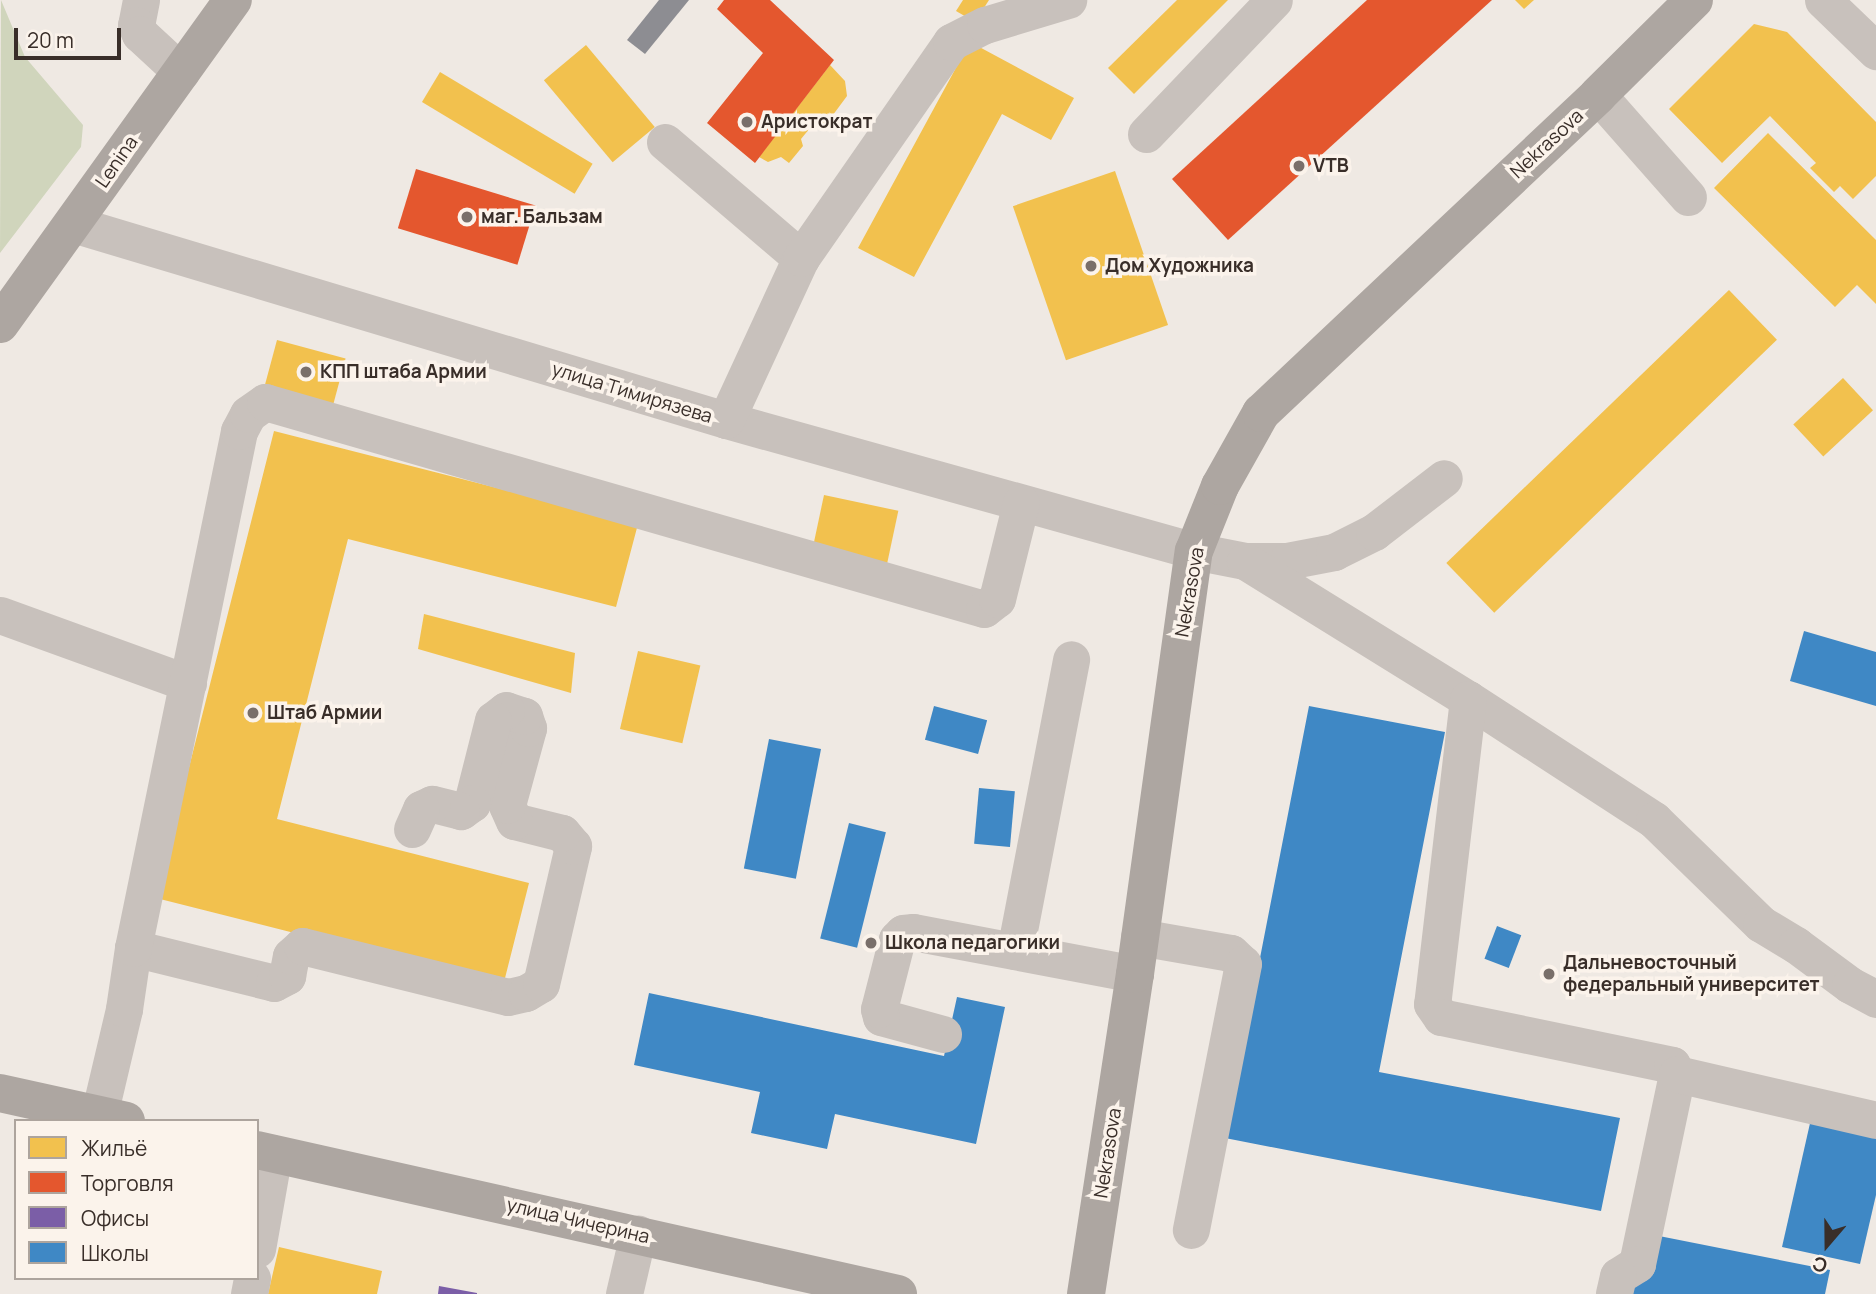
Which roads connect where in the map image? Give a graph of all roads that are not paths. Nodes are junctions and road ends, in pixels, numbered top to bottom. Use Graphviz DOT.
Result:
graph roads {
  1 [pos="141,0"];
  2 [pos="233,0"];
  3 [pos="1068,0"];
  4 [pos="1274,0"];
  5 [pos="1694,0"];
  6 [pos="1823,0"];
  7 [pos="1876,51"];
  8 [pos="181,72"];
  9 [pos="1598,95"];
  10 [pos="1146,134"];
  11 [pos="665,142"];
  12 [pos="1688,197"];
  13 [pos="73,224"];
  14 [pos="802,258"];
  15 [pos="0,324"];
  16 [pos="726,421"];
  17 [pos="1444,478"];
  18 [pos="1021,503"];
  19 [pos="1194,551"];
  20 [pos="1245,561"];
  21 [pos="0,615"];
  22 [pos="1071,659"];
  23 [pos="188,683"];
  24 [pos="1468,699"];
  25 [pos="412,829"];
  26 [pos="133,948"];
  27 [pos="1015,951"];
  28 [pos="1137,956"];
  29 [pos="1876,999"];
  30 [pos="943,1034"];
  31 [pos="1677,1074"];
  32 [pos="0,1093"];
  33 [pos="113,1118"];
  34 [pos="1876,1120"];
  35 [pos="266,1151"];
  36 [pos="259,1227"];
  37 [pos="1191,1230"];
  38 [pos="638,1234"];
  39 [pos="624,1294"];
  40 [pos="898,1294"];
  41 [pos="1086,1294"];
  42 [pos="1614,1294"];
  1 -- 8 [label="street"];
  2 -- 8 [label="main road, Lenina"];
  3 -- 14 [label="street"];
  4 -- 10 [label="street"];
  5 -- 9 [label="main road, Nekrasova"];
  6 -- 7 [label="street"];
  8 -- 13 [label="main road, Lenina"];
  9 -- 12 [label="street"];
  9 -- 19 [label="main road, Nekrasova"];
  11 -- 14 [label="street"];
  13 -- 15 [label="main road, Lenina"];
  13 -- 16 [label="street, улица Тимирязева"];
  14 -- 16 [label="street"];
  16 -- 18 [label="street, улица Тимирязева"];
  17 -- 20 [label="street"];
  18 -- 19 [label="street, улица Тимирязева"];
  18 -- 23 [label="street"];
  19 -- 20 [label="street, улица Тимирязева"];
  19 -- 28 [label="main road, Nekrasova"];
  20 -- 24 [label="street"];
  21 -- 23 [label="street"];
  22 -- 27 [label="street"];
  23 -- 26 [label="street"];
  24 -- 29 [label="street"];
  24 -- 31 [label="street"];
  25 -- 26 [label="street"];
  26 -- 33 [label="street"];
  27 -- 28 [label="street"];
  27 -- 30 [label="street"];
  28 -- 37 [label="street"];
  28 -- 41 [label="main road, Nekrasova"];
  31 -- 34 [label="street"];
  31 -- 42 [label="street"];
  32 -- 33 [label="main road"];
  35 -- 36 [label="street"];
  35 -- 38 [label="main road, улица Чичерина"];
  38 -- 39 [label="street"];
  38 -- 40 [label="main road, улица Чичерина"];
}
